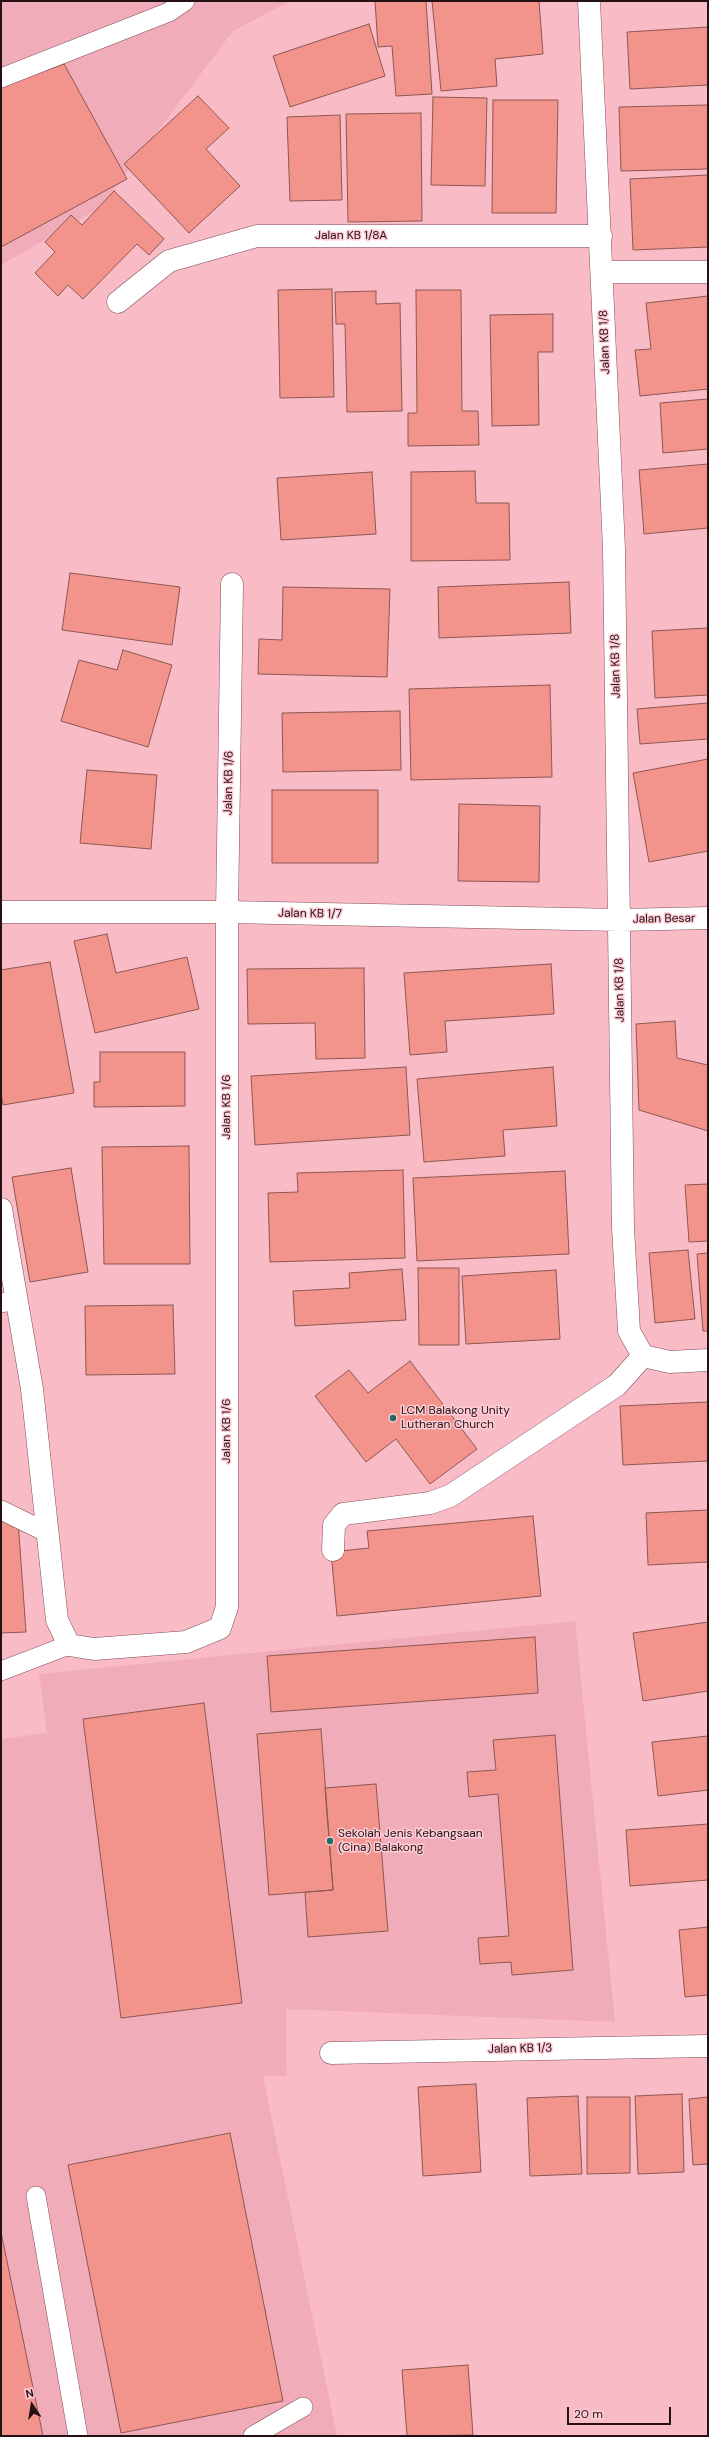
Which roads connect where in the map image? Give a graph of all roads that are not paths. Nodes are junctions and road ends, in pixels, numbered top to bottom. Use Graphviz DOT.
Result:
graph roads {
  1 [pos="186,1"];
  2 [pos="589,1"];
  3 [pos="1,78"];
  4 [pos="601,236"];
  5 [pos="602,272"];
  6 [pos="708,272"];
  7 [pos="118,302"];
  8 [pos="232,584"];
  9 [pos="1,912"];
  10 [pos="227,912"];
  11 [pos="708,918"];
  12 [pos="620,920"];
  13 [pos="1,1209"];
  14 [pos="9,1302"];
  15 [pos="643,1356"];
  16 [pos="708,1360"];
  17 [pos="1,1510"];
  18 [pos="48,1533"];
  19 [pos="333,1550"];
  20 [pos="69,1645"];
  21 [pos="1,1671"];
  22 [pos="708,2046"];
  23 [pos="331,2053"];
  24 [pos="36,2196"];
  25 [pos="303,2407"];
  26 [pos="78,2436"];
  27 [pos="253,2436"];
  1 -- 3 [label="lane"];
  2 -- 4 [label="street, Jalan KB 1/8"];
  4 -- 5 [label="street, Jalan KB 1/8"];
  4 -- 7 [label="street, Jalan KB 1/8A"];
  5 -- 6 [label="street"];
  5 -- 12 [label="street, Jalan KB 1/8"];
  8 -- 10 [label="street, Jalan KB 1/6"];
  9 -- 10 [label="street, Jalan KB 1/7"];
  10 -- 12 [label="street, Jalan KB 1/7"];
  10 -- 20 [label="street, Jalan KB 1/6"];
  11 -- 12 [label="street, Jalan Besar"];
  12 -- 15 [label="street, Jalan KB 1/8"];
  13 -- 14 [label="street"];
  14 -- 18 [label="street"];
  15 -- 16 [label="street"];
  15 -- 19 [label="street"];
  17 -- 18 [label="lane"];
  18 -- 20 [label="street"];
  20 -- 21 [label="lane"];
  22 -- 23 [label="street, Jalan KB 1/3"];
  24 -- 26 [label="lane"];
  25 -- 27 [label="lane"];
}
